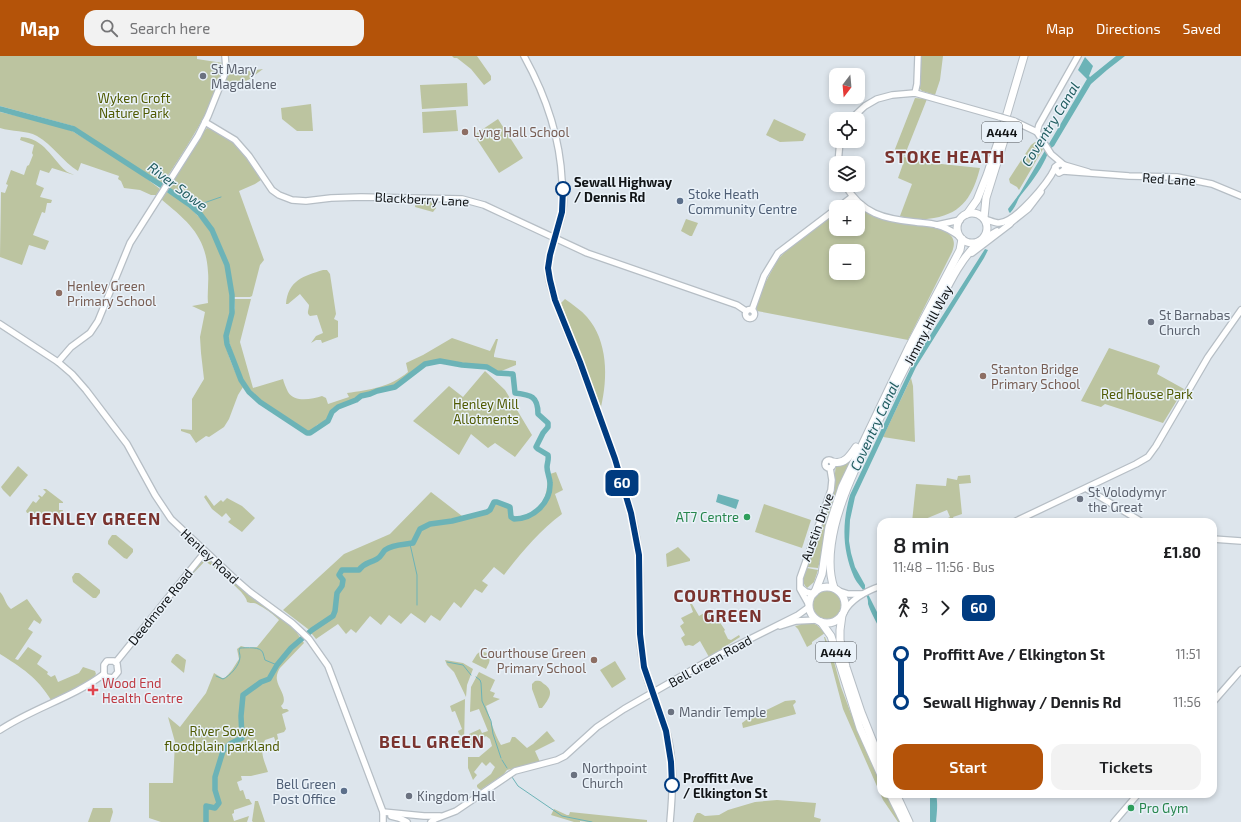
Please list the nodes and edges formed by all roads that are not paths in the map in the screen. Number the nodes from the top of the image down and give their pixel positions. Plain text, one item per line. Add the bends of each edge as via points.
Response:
1 (225, 56) edge
2 (524, 56) edge
3 (918, 56) edge
4 (1024, 56) edge
5 (1028, 56) edge
6 (1078, 56) edge
7 (915, 93) junction
8 (859, 112) edge
9 (205, 122) junction
10 (1037, 132) junction
11 (1060, 168) junction
12 (1049, 180) junction
13 (849, 192) edge
14 (852, 196) junction
15 (1241, 196) edge
16 (847, 200) edge
17 (829, 214) edge
18 (967, 214) junction
19 (984, 218) junction
20 (960, 220) junction
21 (1010, 224) junction
22 (936, 225) junction
23 (555, 237) junction
24 (961, 240) junction
25 (979, 242) junction
26 (948, 287) junction
27 (1241, 310) edge
28 (0, 324) edge
29 (58, 362) junction
30 (874, 418) junction
31 (831, 465) joint
32 (1112, 477) junction
33 (1087, 489) junction
34 (1098, 496) junction
35 (1023, 518) edge
36 (1135, 518) edge
37 (1217, 539) edge
38 (1241, 541) edge
39 (205, 552) junction
40 (826, 567) junction
41 (800, 586) junction
42 (877, 587) edge
43 (836, 589) junction
44 (814, 593) junction
45 (863, 594) junction
46 (809, 606) junction
47 (843, 614) junction
48 (819, 621) junction
49 (772, 628) junction
50 (116, 662) junction
51 (1241, 670) edge
52 (104, 674) junction
53 (652, 693) junction
54 (1217, 697) edge
55 (0, 730) edge
56 (877, 752) edge
57 (877, 766) edge
58 (892, 798) edge
59 (898, 798) edge
60 (1135, 798) edge
61 (383, 814) junction
62 (424, 816) junction
63 (444, 816) junction
64 (394, 817) junction
65 (405, 819) edge
66 (384, 822) edge
67 (430, 822) edge
68 (670, 822) edge
69 (904, 822) edge
70 (909, 822) edge
71 (1114, 822) edge

1 - 9 street via 224,76
2 - 23 street via 544,98 560,154 563,206
3 - 7 street
4 - 18 highway, A444 via 982,191
5 - 19 highway, A444 via 986,198
6 - 10 street
7 - 8 street via 877,99
7 - 10 street, bridge via 1014,121
9 - 23 street, Blackberry Lane via 236,141 250,156 272,190 292,200 361,197 462,199 484,205
9 - 29 street via 130,243 96,325
10 - 11 street
11 - 12 street
11 - 15 street, Red Lane via 1094,174 1188,179 1212,184
12 - 19 street via 1024,208 1010,219 998,223
12 - 21 street via 1033,204
13 - 14 street
14 - 16 street
14 - 22 street via 865,208 884,217
17 - 23 street, Blackberry Lane via 782,250 768,269 749,311 587,253
18 - 19 highway via 974,213
18 - 20 highway
19 - 25 highway via 988,230
20 - 22 street
20 - 24 highway via 957,228
21 - 25 street
21 - 26 street via 970,255
22 - 24 street
23 - 53 street via 549,262 551,287 615,459 634,528 640,570 641,654
24 - 25 highway via 969,243
24 - 30 highway, Jimmy Hill Way via 960,250
25 - 26 highway, Jimmy Hill Way via 962,261
26 - 40 highway, Jimmy Hill Way via 906,365 848,484 837,517
27 - 32 street via 1208,357 1152,453
28 - 29 street, Henley Road
29 - 39 street, Henley Road via 86,390 123,438 165,511
30 - 31 highway via 847,459
30 - 40 highway, Jimmy Hill Way via 840,491 829,527
31 - 41 street, Austin Drive via 831,490 801,573
32 - 33 street
32 - 34 street via 1098,488
33 - 34 street
33 - 35 street
34 - 36 street
37 - 38 street
39 - 50 street, Deedmore Road
39 - 61 street, Henley Road via 250,592 301,631 328,666
40 - 43 highway
40 - 44 highway
41 - 44 street via 806,592
41 - 46 street
42 - 45 street
43 - 44 highway via 826,587
43 - 45 street via 848,594
43 - 47 highway via 845,602
44 - 46 highway
45 - 47 street via 851,602
46 - 48 highway via 812,615
46 - 49 street, Bell Green Road via 798,615
47 - 48 highway via 834,622
47 - 56 highway, A444 via 840,640 846,667
48 - 49 street, Bell Green Road via 796,622
48 - 57 highway, A444 via 831,636 860,728
49 - 53 street, Bell Green Road
50 - 52 street via 105,663
50 - 52 street via 118,672 115,676 110,678
51 - 54 street
52 - 55 street via 84,688 23,716
53 - 63 street, Bell Green Road via 597,727 565,756 515,771 456,811
53 - 68 street via 664,723 670,751
58 - 69 highway
59 - 70 highway
60 - 71 street
61 - 64 street, Bell Green Road
61 - 65 street, Bell Green Road
61 - 66 street
62 - 63 street, Bell Green Road
62 - 65 street, Bell Green Road
62 - 67 street, Bell Green Road
63 - 67 street, Bell Green Road
64 - 65 street, Bell Green Road
64 - 66 street

